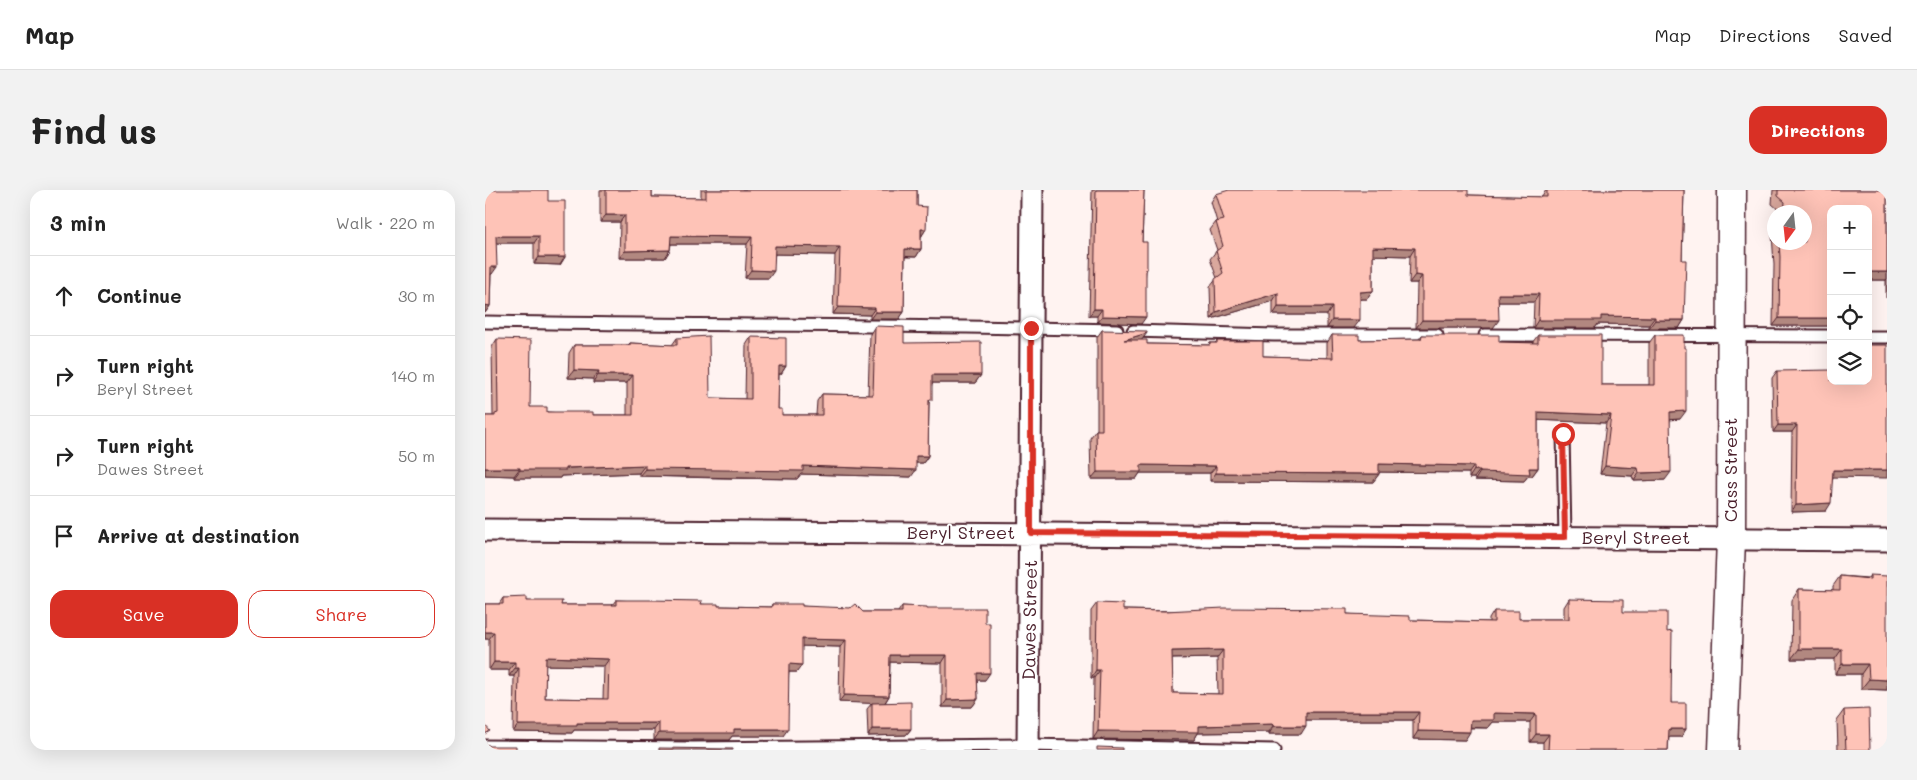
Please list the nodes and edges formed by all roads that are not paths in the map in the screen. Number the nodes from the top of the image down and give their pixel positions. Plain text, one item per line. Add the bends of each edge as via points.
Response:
1 (1032, 190) edge
2 (1733, 190) edge
3 (485, 322) edge
4 (1031, 328) junction
5 (1453, 335) edge
6 (1473, 335) edge
7 (1732, 335) junction
8 (1827, 336) edge
9 (1872, 337) edge
10 (1887, 337) edge
11 (1563, 434) dead end
12 (485, 530) edge
13 (1031, 533) junction
14 (1565, 537) junction
15 (1731, 539) junction
16 (1887, 540) edge
17 (485, 746) edge
18 (1028, 748) edge
19 (1274, 750) edge
20 (1723, 750) edge

1 - 4 street, Dawes Street
2 - 7 street, Cass Street
3 - 4 lane
4 - 5 lane via 1274,335
4 - 13 street, Dawes Street
6 - 7 lane
7 - 8 lane
7 - 15 street, Cass Street
9 - 10 lane
11 - 14 lane
12 - 13 street, Beryl Street
13 - 14 street, Beryl Street
13 - 18 street, Dawes Street
14 - 15 street, Beryl Street
15 - 16 street, Beryl Street
15 - 20 street, Cass Street
17 - 18 lane
18 - 19 lane

